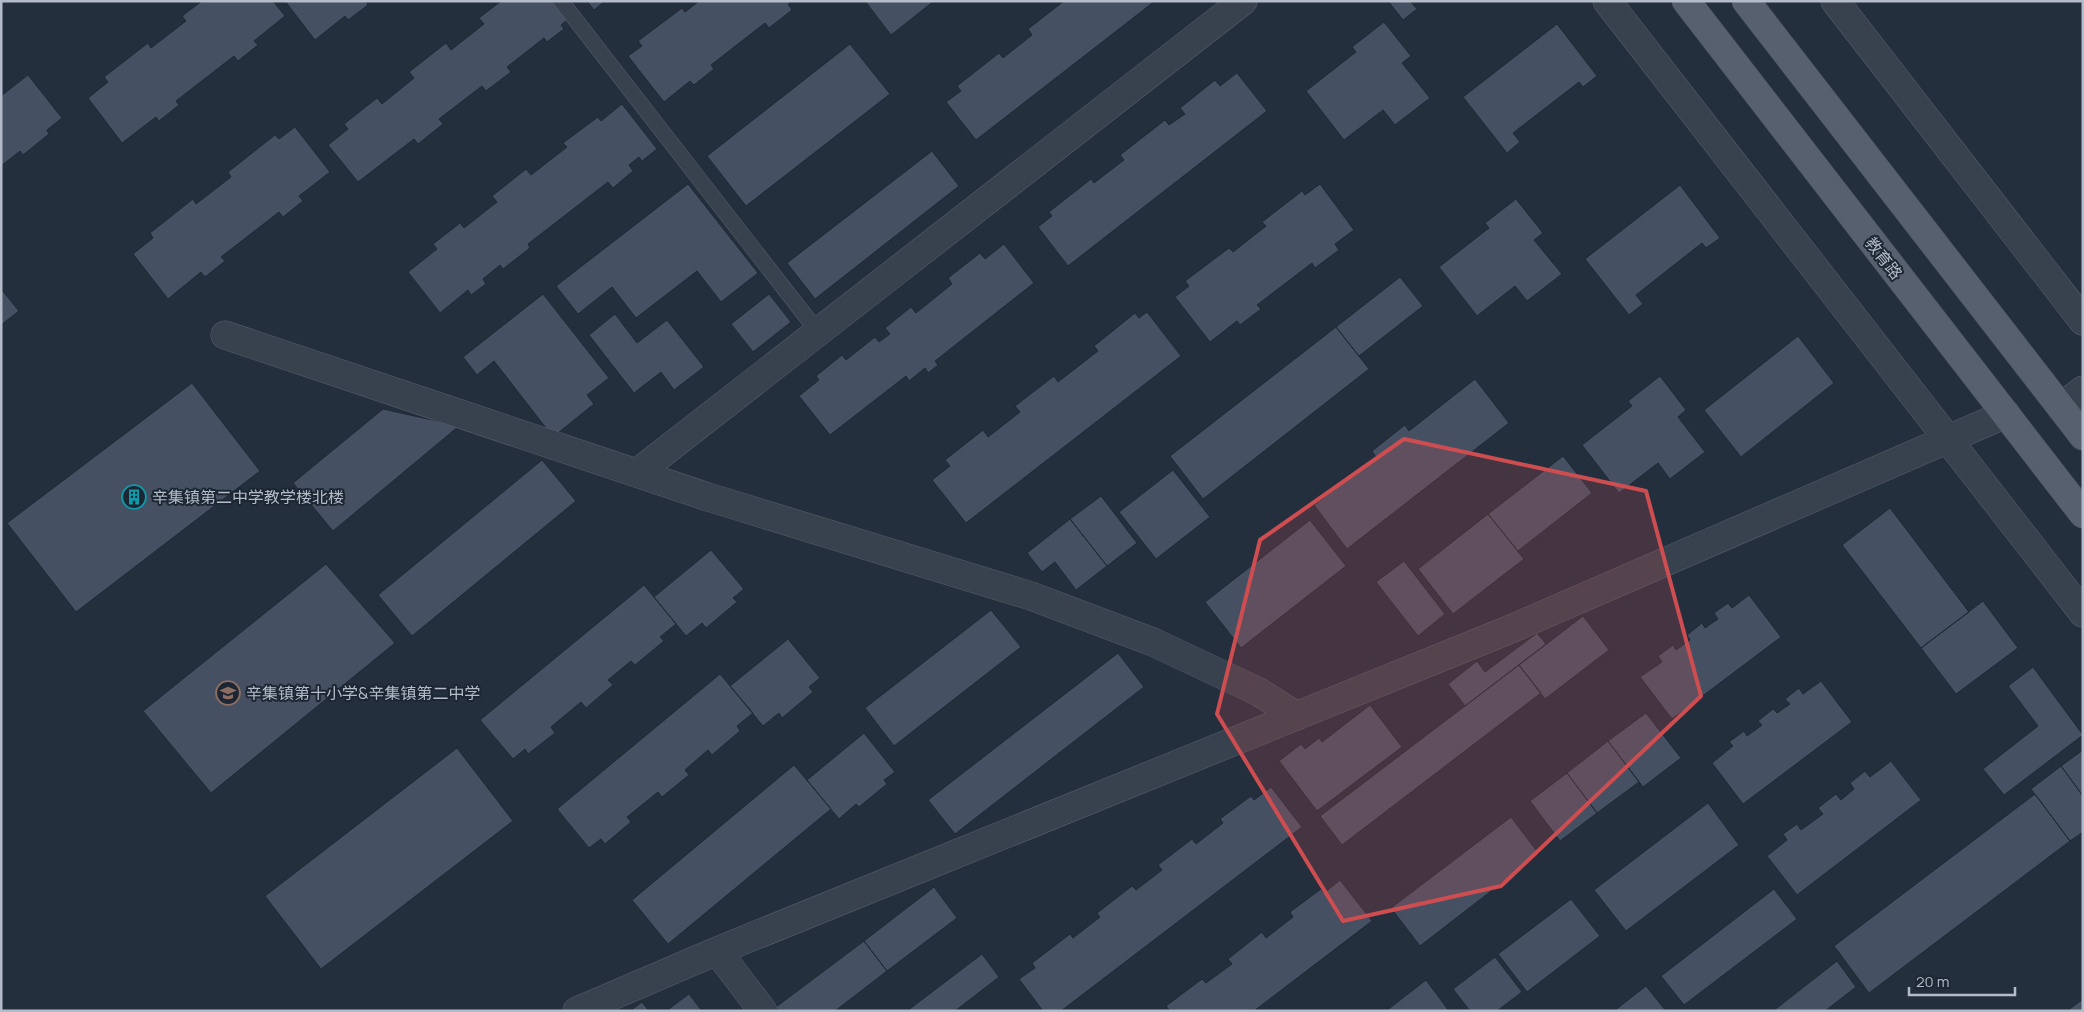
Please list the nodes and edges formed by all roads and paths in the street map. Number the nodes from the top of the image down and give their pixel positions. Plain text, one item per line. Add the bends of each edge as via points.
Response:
1 (561, 1) edge
2 (1243, 1) edge
3 (1607, 1) edge
4 (1686, 1) edge
5 (1746, 1) edge
6 (1835, 1) edge
7 (2083, 321) edge
8 (818, 332) junction
9 (225, 335) dead end
10 (2083, 390) edge
11 (2061, 407) junction
12 (2006, 414) junction
13 (2083, 436) edge
14 (1948, 440) junction
15 (636, 473) junction
16 (2083, 514) edge
17 (2083, 612) edge
18 (1297, 716) junction
19 (717, 950) junction
20 (577, 1011) edge
21 (763, 1011) edge

1 - 8 lane
2 - 8 street
3 - 14 street
4 - 12 main road, 教育路
5 - 11 main road
6 - 7 street
8 - 15 street
9 - 15 street
10 - 11 street
11 - 13 main road
12 - 14 street
12 - 16 main road, 教育路
14 - 17 street
14 - 18 street via 1506,631
15 - 18 street via 1031,596 1153,642 1257,691
18 - 19 street
19 - 20 street
19 - 21 street

